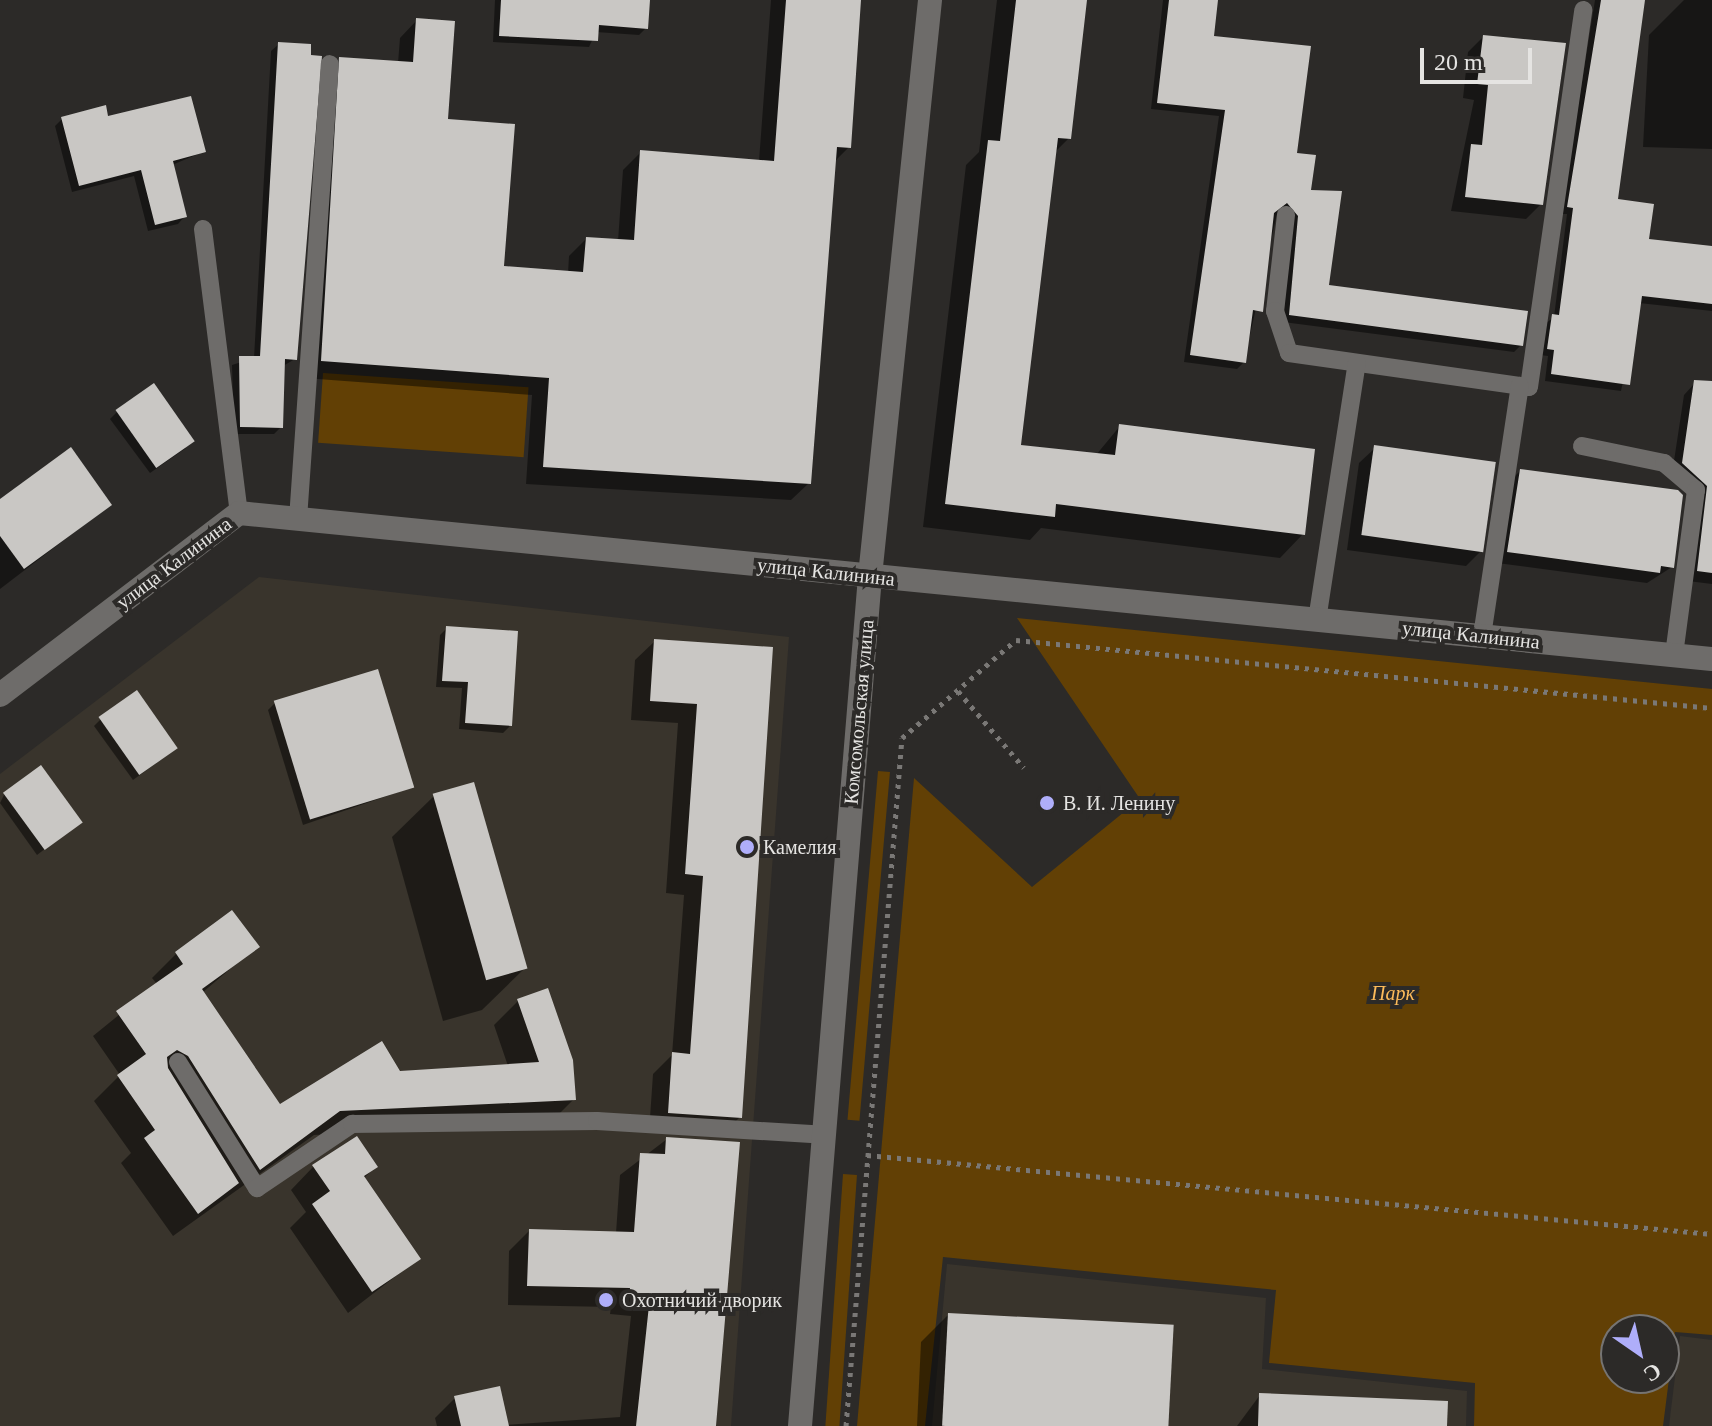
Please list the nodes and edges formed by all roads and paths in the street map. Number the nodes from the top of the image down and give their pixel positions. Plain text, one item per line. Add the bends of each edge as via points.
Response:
1 (930, 0) edge
2 (1583, 10) dead end
3 (330, 64) dead end
4 (1286, 215) dead end
5 (203, 229) dead end
6 (1357, 363) junction
7 (1520, 386) junction
8 (1582, 446) dead end
9 (239, 513) junction
10 (298, 519) junction
11 (870, 576) junction
12 (1317, 620) junction
13 (1482, 636) junction
14 (1674, 655) junction
15 (1712, 659) edge
16 (958, 691) junction
17 (0, 695) edge
18 (1712, 708) edge
19 (1024, 768) dead end
20 (178, 1062) dead end
21 (824, 1135) junction
22 (867, 1155) junction
23 (1712, 1234) edge
24 (800, 1426) edge
25 (846, 1426) edge

1 - 11 street, Комсомольская улица
2 - 7 lane via 1529,387
3 - 10 lane
4 - 6 lane via 1275,311 1289,353
5 - 9 lane
6 - 7 lane
6 - 12 lane
7 - 13 lane
8 - 14 lane via 1664,463 1696,490
9 - 10 street, улица Калинина
9 - 17 street, улица Калинина
10 - 11 street, улица Калинина
11 - 12 street, улица Калинина
11 - 21 street, Комсомольская улица
12 - 13 street, улица Калинина
13 - 14 street, улица Калинина
14 - 15 street, улица Калинина
16 - 18 path via 1016,640
16 - 19 path
16 - 22 path via 902,738
20 - 21 lane via 257,1188 352,1124 597,1121
21 - 24 street, Комсомольская улица
22 - 23 path
22 - 25 path

